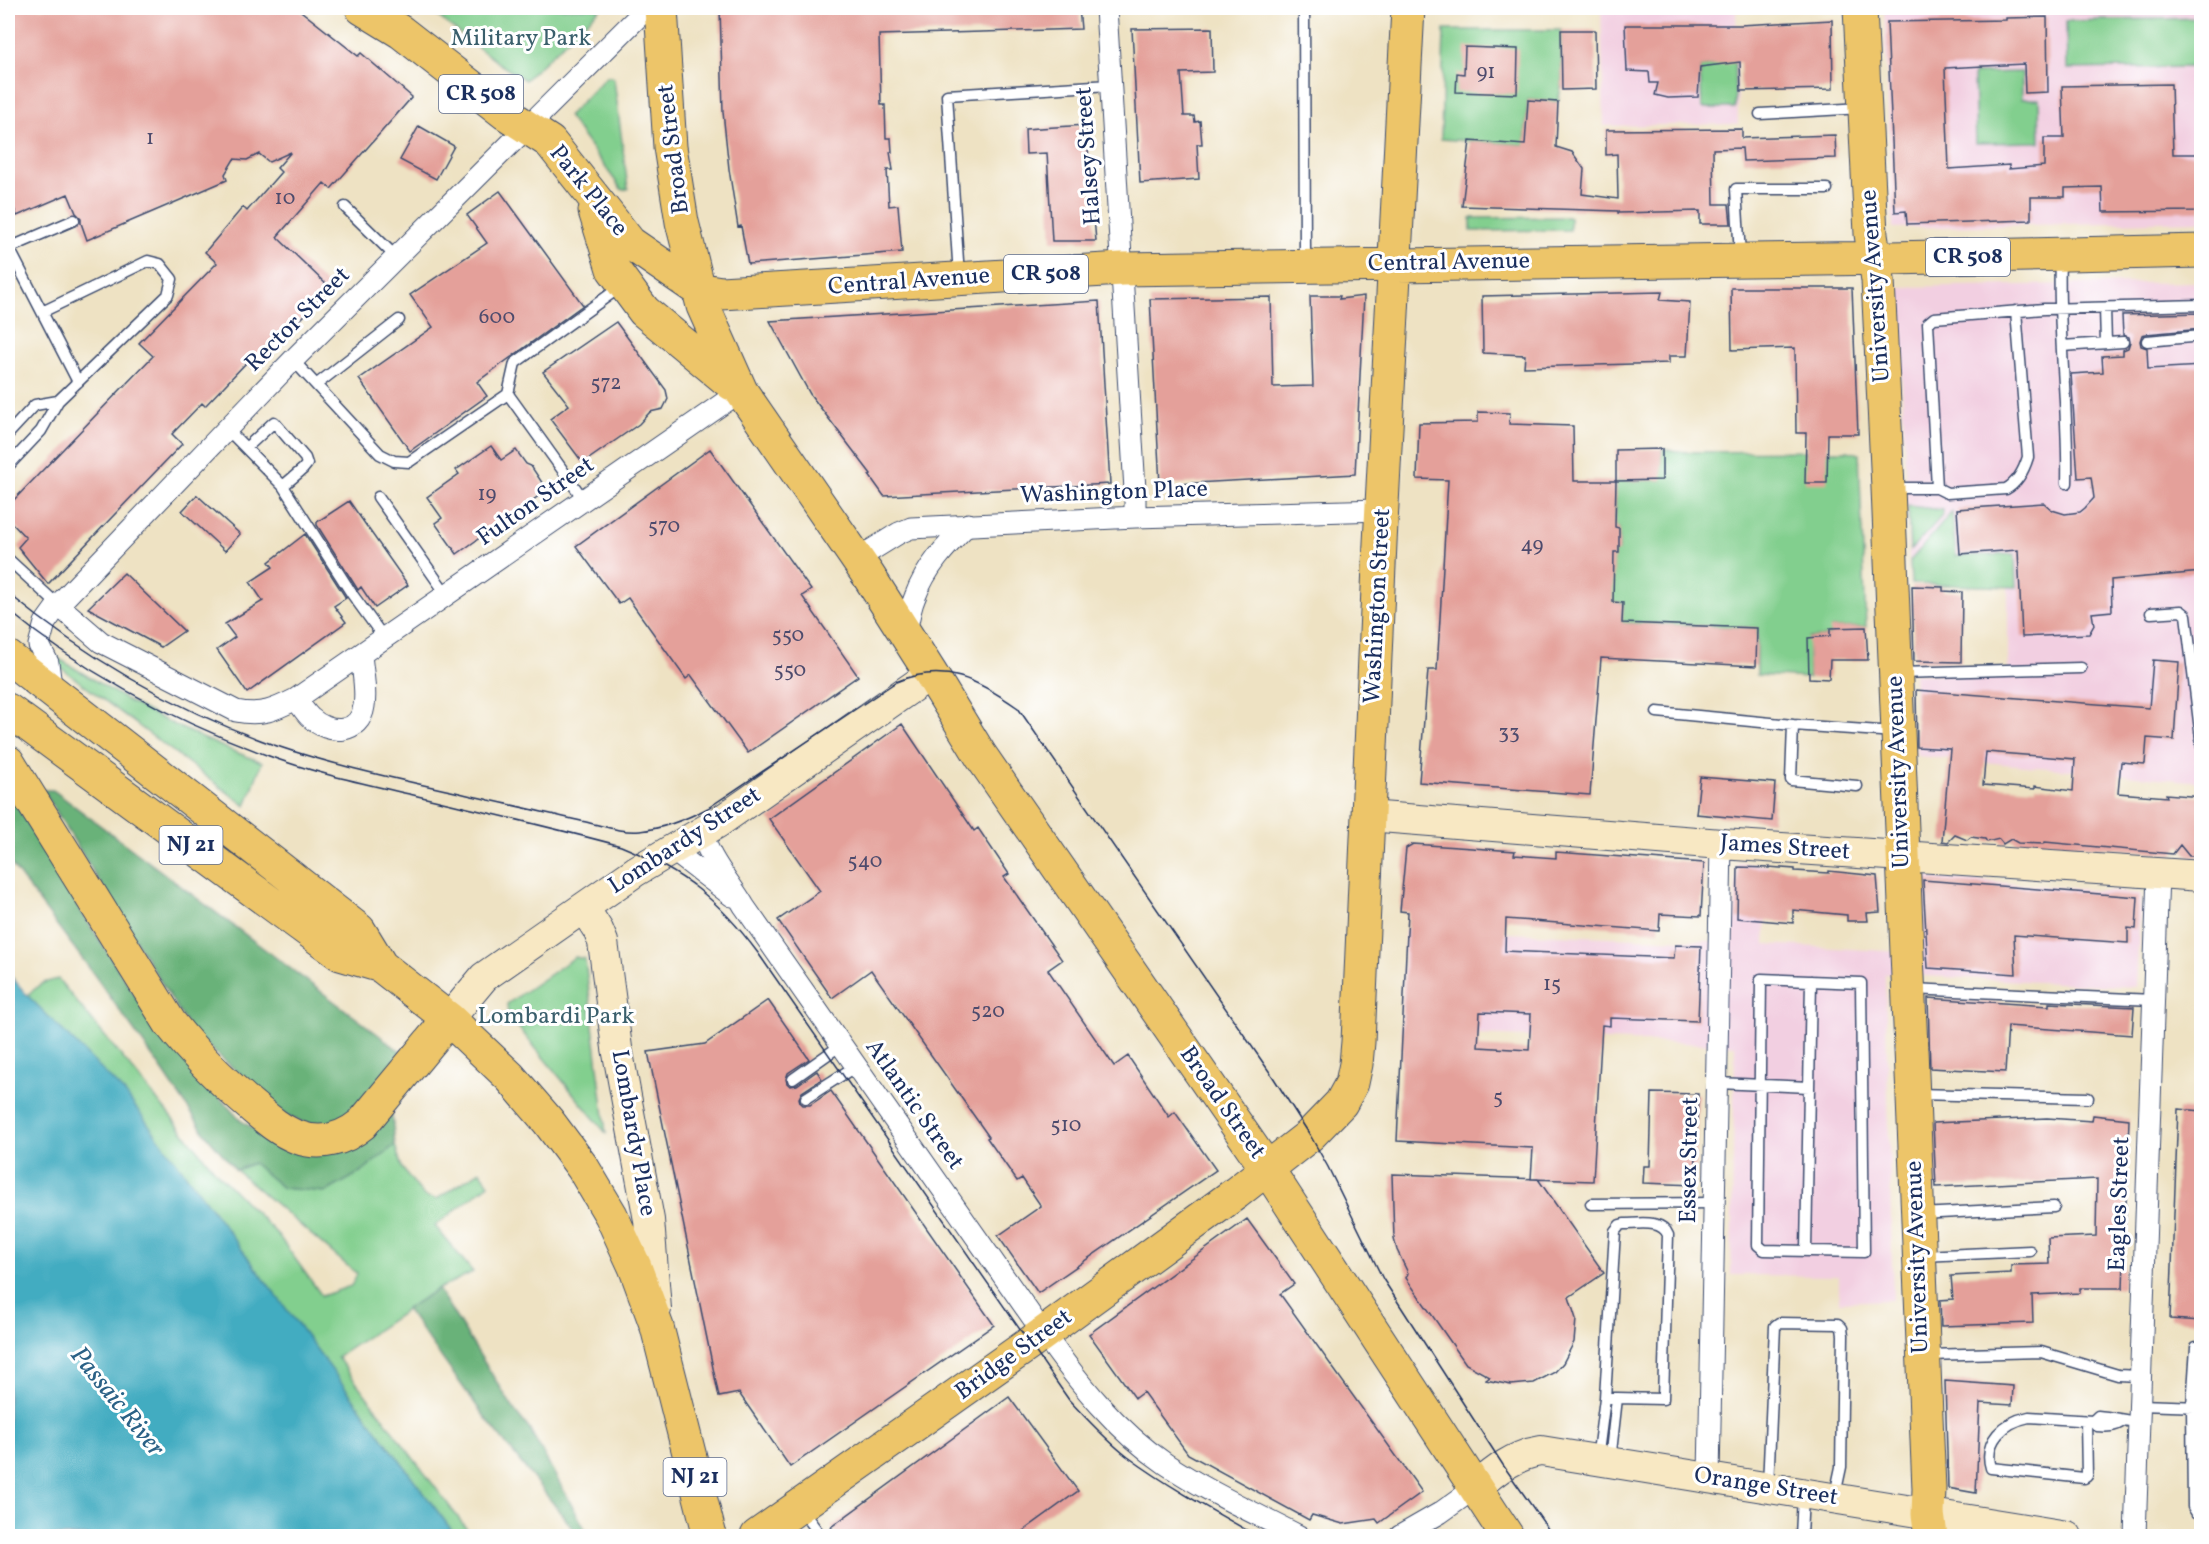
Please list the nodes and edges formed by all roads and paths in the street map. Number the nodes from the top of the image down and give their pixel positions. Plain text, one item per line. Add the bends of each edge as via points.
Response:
1 (362, 8) edge
2 (647, 8) edge
3 (661, 8) edge
4 (1106, 8) edge
5 (1304, 8) edge
6 (1408, 8) edge
7 (1860, 8) edge
8 (1110, 85) junction
9 (1865, 108) junction
10 (1760, 114) dead end
11 (527, 126) junction
12 (1827, 189) dead end
13 (590, 195) junction
14 (345, 207) dead end
15 (74, 220) dead end
16 (2202, 251) edge
17 (2060, 255) junction
18 (396, 257) junction
19 (1875, 258) junction
20 (1740, 259) junction
21 (1396, 264) junction
22 (1305, 265) junction
23 (1122, 269) junction
24 (619, 278) junction
25 (960, 280) junction
26 (697, 290) junction
27 (2202, 305) edge
28 (2105, 308) junction
29 (2060, 309) junction
30 (2016, 311) junction
31 (42, 312) junction
32 (399, 320) dead end
33 (2202, 336) edge
34 (2147, 341) dead end
35 (2123, 342) dead end
36 (2106, 343) junction
37 (2062, 345) junction
38 (293, 360) junction
39 (78, 382) junction
40 (316, 385) junction
41 (741, 391) junction
42 (508, 394) junction
43 (58, 401) junction
44 (227, 429) junction
45 (8, 434) edge
46 (246, 448) junction
47 (8, 466) edge
48 (2067, 483) dead end
49 (283, 486) junction
50 (1888, 488) junction
51 (1937, 488) junction
52 (378, 497) dead end
53 (584, 500) junction
54 (1382, 510) junction
55 (1135, 517) junction
56 (968, 524) junction
57 (8, 559) edge
58 (857, 559) junction
59 (447, 595) junction
60 (57, 605) junction
61 (2151, 613) dead end
62 (906, 634) junction
63 (384, 638) junction
64 (361, 654) junction
65 (8, 657) edge
66 (2081, 668) dead end
67 (1895, 673) junction
68 (931, 674) junction
69 (52, 693) junction
70 (296, 699) junction
71 (8, 710) edge
72 (1658, 712) dead end
73 (1793, 725) junction
74 (1898, 732) junction
75 (2202, 747) edge
76 (8, 762) edge
77 (1857, 786) dead end
78 (1368, 816) junction
79 (704, 831) junction
80 (1721, 844) junction
81 (670, 852) junction
82 (1902, 856) junction
83 (2158, 873) junction
84 (2202, 876) edge
85 (744, 906) junction
86 (584, 908) junction
87 (381, 966) junction
88 (1811, 981) junction
89 (1908, 989) junction
90 (2153, 1000) junction
91 (449, 1019) junction
92 (841, 1045) junction
93 (856, 1066) junction
94 (793, 1079) dead end
95 (1717, 1083) junction
96 (1761, 1086) junction
97 (1809, 1088) junction
98 (1912, 1094) junction
99 (806, 1098) dead end
100 (2088, 1098) dead end
101 (1268, 1170) junction
102 (1714, 1203) junction
103 (1591, 1204) dead end
104 (2054, 1207) dead end
105 (1917, 1214) junction
106 (1806, 1250) junction
107 (2030, 1251) dead end
108 (1918, 1257) junction
109 (657, 1327) junction
110 (1044, 1334) junction
111 (2196, 1347) dead end
112 (1922, 1356) junction
113 (2139, 1376) junction
114 (1605, 1398) junction
115 (1617, 1398) junction
116 (2197, 1407) edge
117 (2133, 1416) junction
118 (2089, 1421) junction
119 (1604, 1461) junction
120 (1709, 1477) junction
121 (1768, 1487) junction
122 (1475, 1488) junction
123 (1803, 1493) junction
124 (1835, 1498) junction
125 (799, 1507) junction
126 (2202, 1513) edge
127 (1929, 1525) edge
128 (710, 1536) edge
129 (757, 1536) edge
130 (821, 1536) edge
131 (1299, 1536) edge
132 (1400, 1536) edge
133 (1508, 1536) edge
134 (1801, 1536) edge
135 (2067, 1536) edge
136 (2135, 1536) edge

1 - 11 main road, Park Place / CR 508
2 - 11 street, Rector Street
3 - 26 main road, Broad Street via 670,147
4 - 8 street, Halsey Street
5 - 22 lane
6 - 21 main road, Washington Street
7 - 9 main road, University Avenue
8 - 23 street, Halsey Street
8 - 25 lane via 947,95
9 - 10 lane
9 - 19 main road, University Avenue
11 - 13 main road, Park Place / CR 508 via 550,142
11 - 18 street, Rector Street
12 - 20 lane via 1736,189
13 - 24 main road
13 - 26 main road, Park Place / CR 508 via 630,243
14 - 18 lane
15 - 31 lane via 9,248
16 - 17 main road, Central Avenue / CR 508
17 - 19 main road, Central Avenue / CR 508
17 - 29 lane
18 - 38 street, Rector Street
19 - 20 main road, Central Avenue / CR 508
19 - 50 main road, University Avenue
20 - 21 main road, Central Avenue / CR 508
21 - 22 main road, Central Avenue / CR 508
21 - 54 main road, Washington Street
22 - 23 main road, Central Avenue / CR 508
23 - 25 main road, Central Avenue / CR 508
23 - 55 street, Halsey Street
24 - 41 main road via 644,311
24 - 42 lane via 612,293 515,363
25 - 26 main road, Central Avenue / CR 508 via 744,293
26 - 41 main road, Broad Street
27 - 28 lane
28 - 29 lane
28 - 36 lane
29 - 30 lane
29 - 37 lane
30 - 51 lane via 1934,318 1928,323
30 - 51 lane via 2028,457 2025,466 2006,489 1947,494
31 - 39 lane
31 - 39 lane via 148,261 160,264 172,279 168,295
32 - 40 lane
33 - 34 lane
35 - 36 lane
36 - 37 lane
37 - 48 lane
38 - 40 lane
38 - 44 street, Rector Street
39 - 43 lane
40 - 42 lane via 380,454 394,461 409,462
41 - 53 street, Fulton Street
41 - 58 main road
42 - 53 lane
43 - 45 lane via 35,405
43 - 47 lane via 41,431
44 - 46 lane
44 - 60 street, Rector Street
46 - 49 lane
46 - 49 lane via 274,422 307,464
49 - 63 lane
50 - 51 lane
50 - 67 main road, University Avenue
52 - 59 lane
53 - 59 street, Fulton Street
54 - 55 street, Washington Place
54 - 78 main road, Washington Street
55 - 56 street, Washington Place
56 - 58 street, Washington Place via 911,528
56 - 62 street via 928,570 914,598
57 - 60 lane
58 - 62 main road, Broad Street
59 - 63 street, Fulton Street
60 - 69 street, Rector Street via 45,623 39,645 48,663
60 - 70 street, Fulton Street via 101,642 236,711 253,715 271,712
61 - 75 lane via 2181,611 2186,615
62 - 68 main road, Broad Street
63 - 64 street, Fulton Street
64 - 70 street, Fulton Street
64 - 70 street via 365,704 354,727 342,731 320,725
65 - 69 main road, NJ 21
66 - 67 lane
67 - 74 main road, University Avenue
68 - 79 street, Lombardy Street
68 - 101 main road, Broad Street via 981,756
69 - 87 main road, NJ 21 via 359,930
71 - 87 main road, NJ 21 via 340,954
72 - 73 lane
73 - 74 lane
73 - 77 lane via 1791,780
74 - 82 main road, University Avenue
76 - 91 main road via 170,1023 231,1089 277,1127 298,1138 318,1142 352,1132
78 - 80 street, James Street
78 - 101 main road, Washington Street via 1358,1042 1352,1083 1329,1118
79 - 81 street, Lombardy Street
79 - 85 street, Atlantic Street via 709,852
80 - 82 street, James Street
80 - 95 street, Essex Street
81 - 85 street, Atlantic Street
81 - 86 street, Lombardy Street
82 - 83 street, James Street
82 - 89 main road, University Avenue
83 - 84 street, James Street
83 - 90 street, Eagles Street
85 - 92 street, Atlantic Street
86 - 91 street, Lombardy Street via 484,977
86 - 109 street, Lombardy Place via 603,942 617,1048 650,1220
87 - 91 main road, NJ 21
88 - 96 lane via 1761,979
88 - 97 lane
88 - 106 lane via 1861,983 1864,1252
89 - 90 lane
89 - 98 main road, University Avenue
90 - 113 street, Eagles Street
91 - 109 main road, NJ 21 via 510,1077 583,1168 632,1259
92 - 93 street, Atlantic Street
92 - 94 lane
93 - 99 lane
93 - 110 street, Atlantic Street
95 - 96 lane
95 - 102 street, Essex Street
96 - 97 lane
96 - 106 lane via 1758,1243 1764,1250
97 - 106 lane
98 - 100 lane
98 - 105 main road, University Avenue
101 - 110 main road, Bridge Street
101 - 122 main road, Broad Street
102 - 103 lane
102 - 120 street, Essex Street
104 - 105 lane
105 - 108 main road, University Avenue
107 - 108 lane
108 - 112 main road, University Avenue
109 - 128 main road, NJ 21
110 - 125 main road, Bridge Street
110 - 131 street, Atlantic Street via 1096,1402 1141,1445 1196,1482
111 - 116 lane
112 - 113 lane via 2041,1352 2118,1375
112 - 127 main road, University Avenue
113 - 117 street, Eagles Street
114 - 115 lane
114 - 115 lane via 1615,1231 1624,1224 1659,1224 1668,1235 1663,1399
114 - 119 lane
115 - 119 lane
116 - 117 lane
116 - 126 lane via 2193,1507
117 - 118 lane via 2098,1416
117 - 136 street, Eagles Street
118 - 118 lane via 2019,1419 1994,1436 1991,1468 2084,1478
119 - 120 street, Orange Street
119 - 122 street, Orange Street via 1540,1451 1528,1453 1503,1465
120 - 121 street, Orange Street
121 - 123 street, Orange Street
121 - 124 lane via 1775,1326 1838,1324 1843,1335 1841,1467
122 - 132 street
122 - 133 main road, Broad Street
123 - 124 street, Orange Street
123 - 134 lane
124 - 127 street, Orange Street
125 - 129 main road, Bridge Street
125 - 130 lane
127 - 135 street, Orange Street

